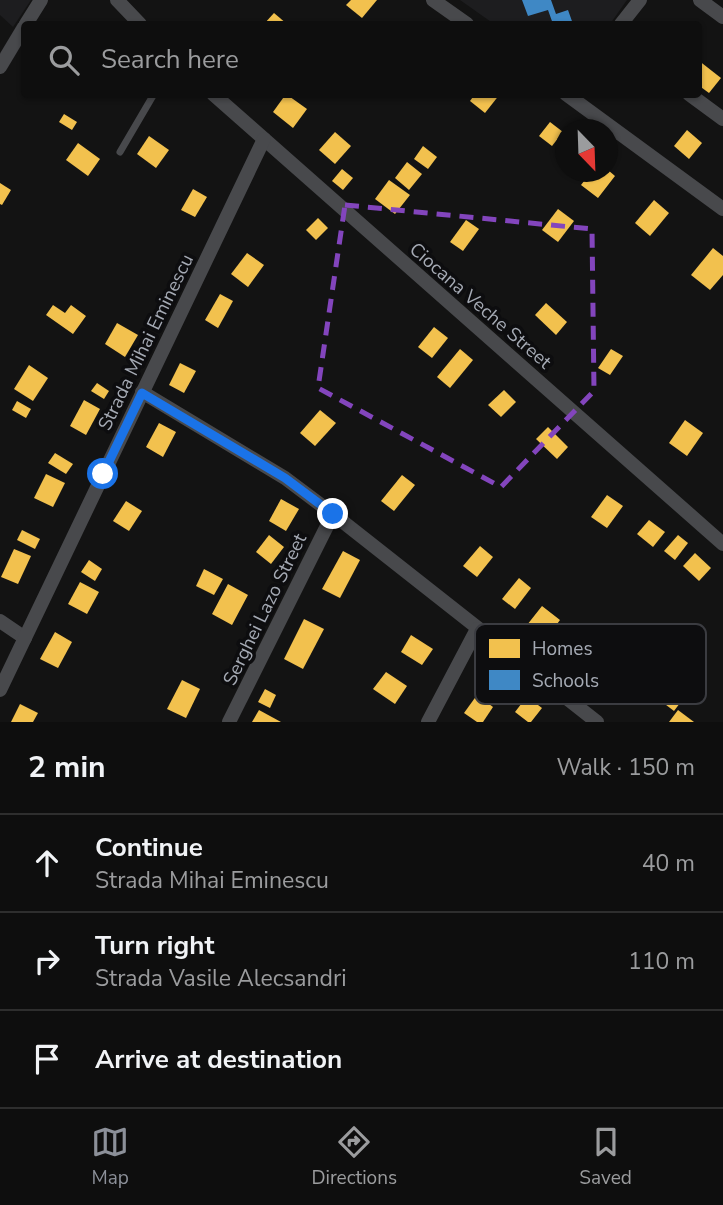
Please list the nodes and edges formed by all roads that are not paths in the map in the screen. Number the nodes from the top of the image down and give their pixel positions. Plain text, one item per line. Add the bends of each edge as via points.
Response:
1 (41, 0) edge
2 (117, 0) edge
3 (433, 0) edge
4 (640, 0) edge
5 (700, 0) edge
6 (723, 17) edge
7 (28, 21) edge
8 (137, 21) edge
9 (463, 21) edge
10 (623, 21) edge
11 (21, 33) edge
12 (0, 67) edge
13 (152, 98) edge
14 (218, 98) edge
15 (571, 98) edge
16 (694, 98) edge
17 (723, 119) edge
18 (264, 139) junction
19 (120, 152) dead end
20 (723, 209) edge
21 (142, 393) junction
22 (333, 514) junction
23 (723, 544) edge
24 (0, 621) edge
25 (475, 626) edge
26 (475, 632) edge
27 (25, 638) junction
28 (0, 690) edge
29 (574, 704) edge
30 (229, 722) edge
31 (428, 722) edge
32 (597, 722) edge

1 - 7 street
2 - 8 street
3 - 9 street
4 - 10 street
5 - 6 street
11 - 12 street
13 - 19 lane
14 - 18 street, Ciocana Veche Street
15 - 20 street
16 - 17 street
18 - 21 street, Strada Mihai Eminescu
18 - 23 street, Ciocana Veche Street
21 - 22 street via 285,478
21 - 27 street, Strada Mihai Eminescu
22 - 25 street
22 - 30 street, Serghei Lazo Street
24 - 27 street
26 - 31 street
27 - 28 street, Strada Mihai Eminescu
29 - 32 street

